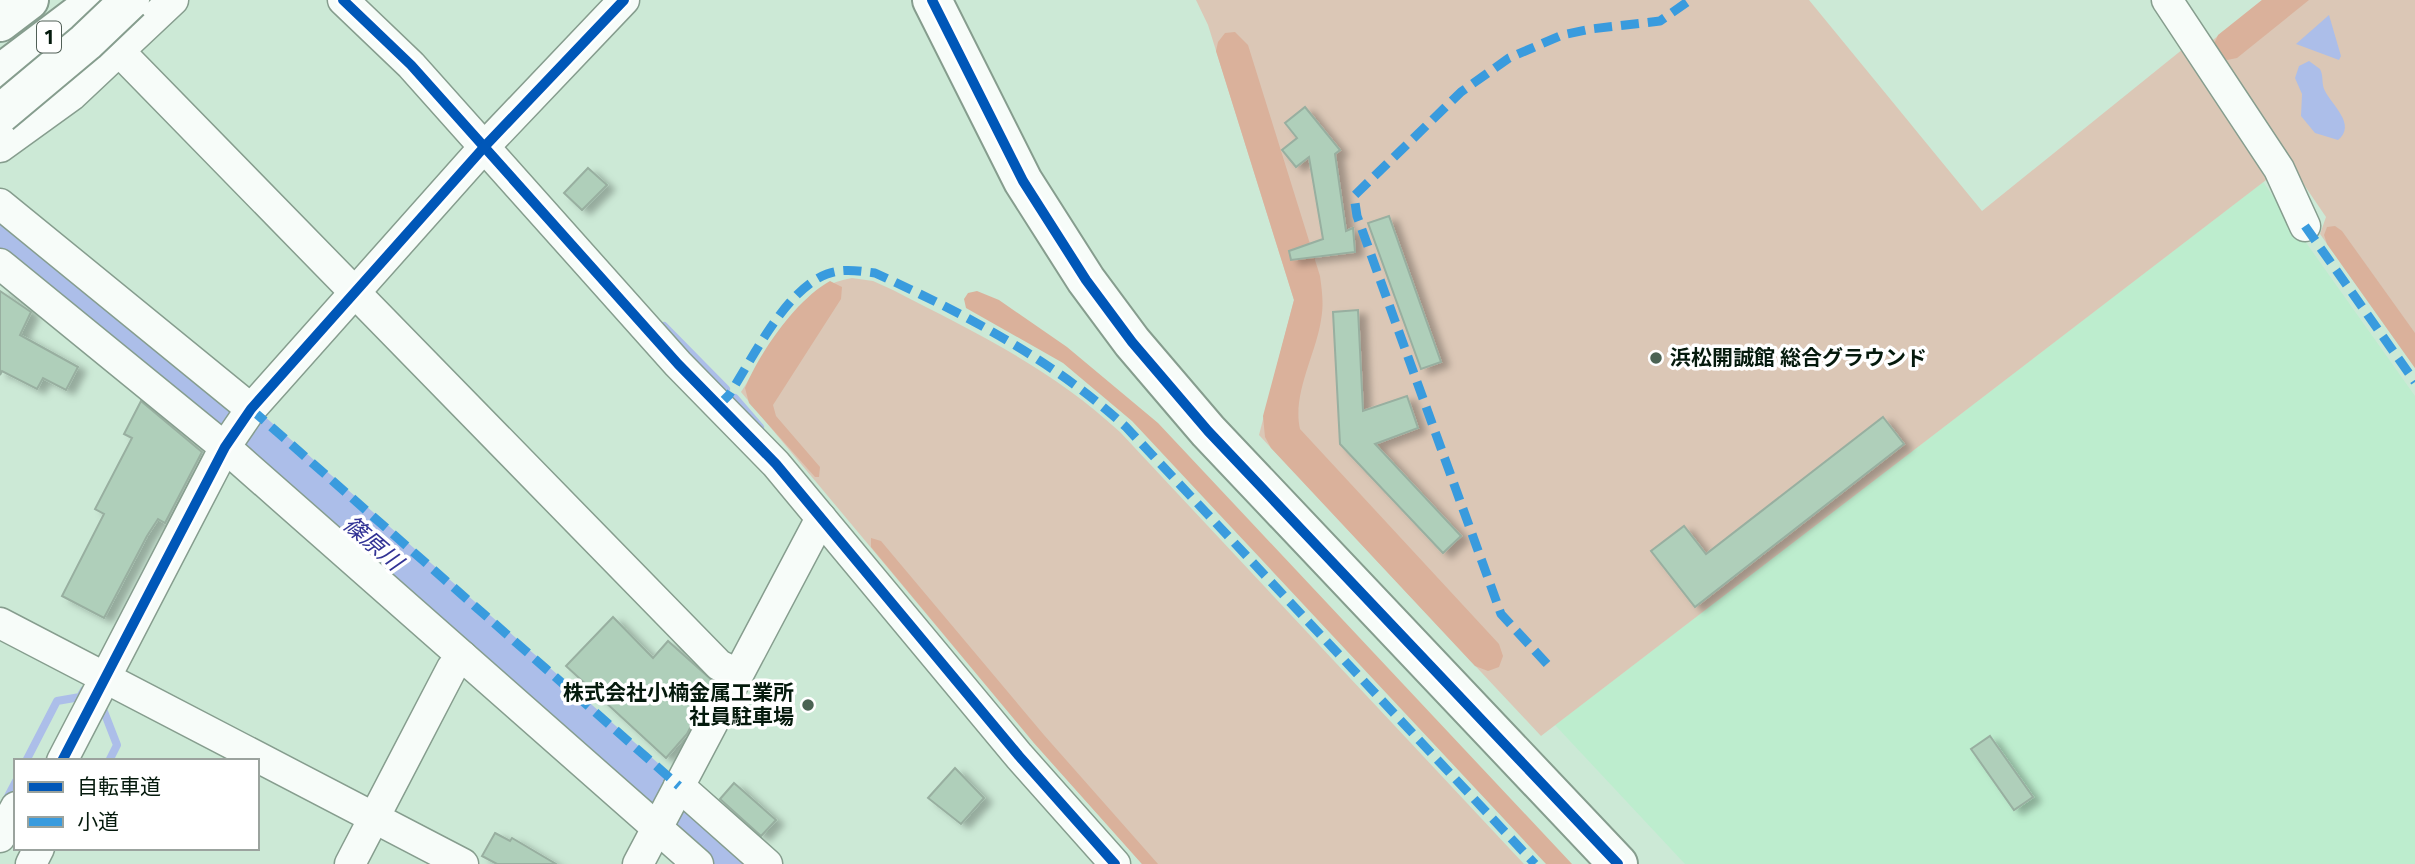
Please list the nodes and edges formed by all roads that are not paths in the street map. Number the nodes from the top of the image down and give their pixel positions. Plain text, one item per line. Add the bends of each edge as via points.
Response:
1 (29, 0) edge
2 (101, 0) edge
3 (173, 0) edge
4 (343, 0) edge
5 (624, 0) edge
6 (932, 0) edge
7 (2167, 0) edge
8 (0, 22) edge
9 (128, 29) edge
10 (0, 74) edge
11 (0, 114) edge
12 (486, 145) junction
13 (0, 147) edge
14 (0, 204) edge
15 (2305, 226) dead end
16 (0, 264) edge
17 (355, 292) junction
18 (238, 427) junction
19 (821, 518) junction
20 (0, 623) edge
21 (462, 656) junction
22 (737, 674) junction
23 (99, 689) junction
24 (41, 759) edge
25 (63, 759) edge
26 (86, 759) edge
27 (249, 759) edge
28 (259, 763) edge
29 (669, 806) junction
30 (14, 811) edge
31 (374, 817) junction
32 (0, 837) edge
33 (349, 864) edge
34 (463, 864) edge
35 (638, 864) edge
36 (698, 864) edge
37 (767, 864) edge
38 (1115, 864) edge
39 (1618, 864) edge

1 - 8 main road, 1
2 - 9 street
2 - 10 main road, 1
3 - 9 street
4 - 12 street
5 - 12 street
6 - 39 main road via 1030,192 1132,342 1236,461
7 - 15 street via 2279,169
9 - 11 main road, bridge via 77,50
9 - 13 street via 72,95
9 - 17 street
12 - 17 street
12 - 19 street via 659,343
14 - 18 street
16 - 18 street
17 - 18 street
17 - 22 street via 719,665
18 - 21 street
18 - 23 street
19 - 22 street
19 - 38 street
20 - 23 street
21 - 29 street
21 - 31 street
22 - 29 street
23 - 24 street via 54,732
23 - 25 street
23 - 26 street
23 - 27 street
28 - 31 street
29 - 35 street
29 - 36 street
29 - 37 street
30 - 32 street
31 - 33 street
31 - 34 street

